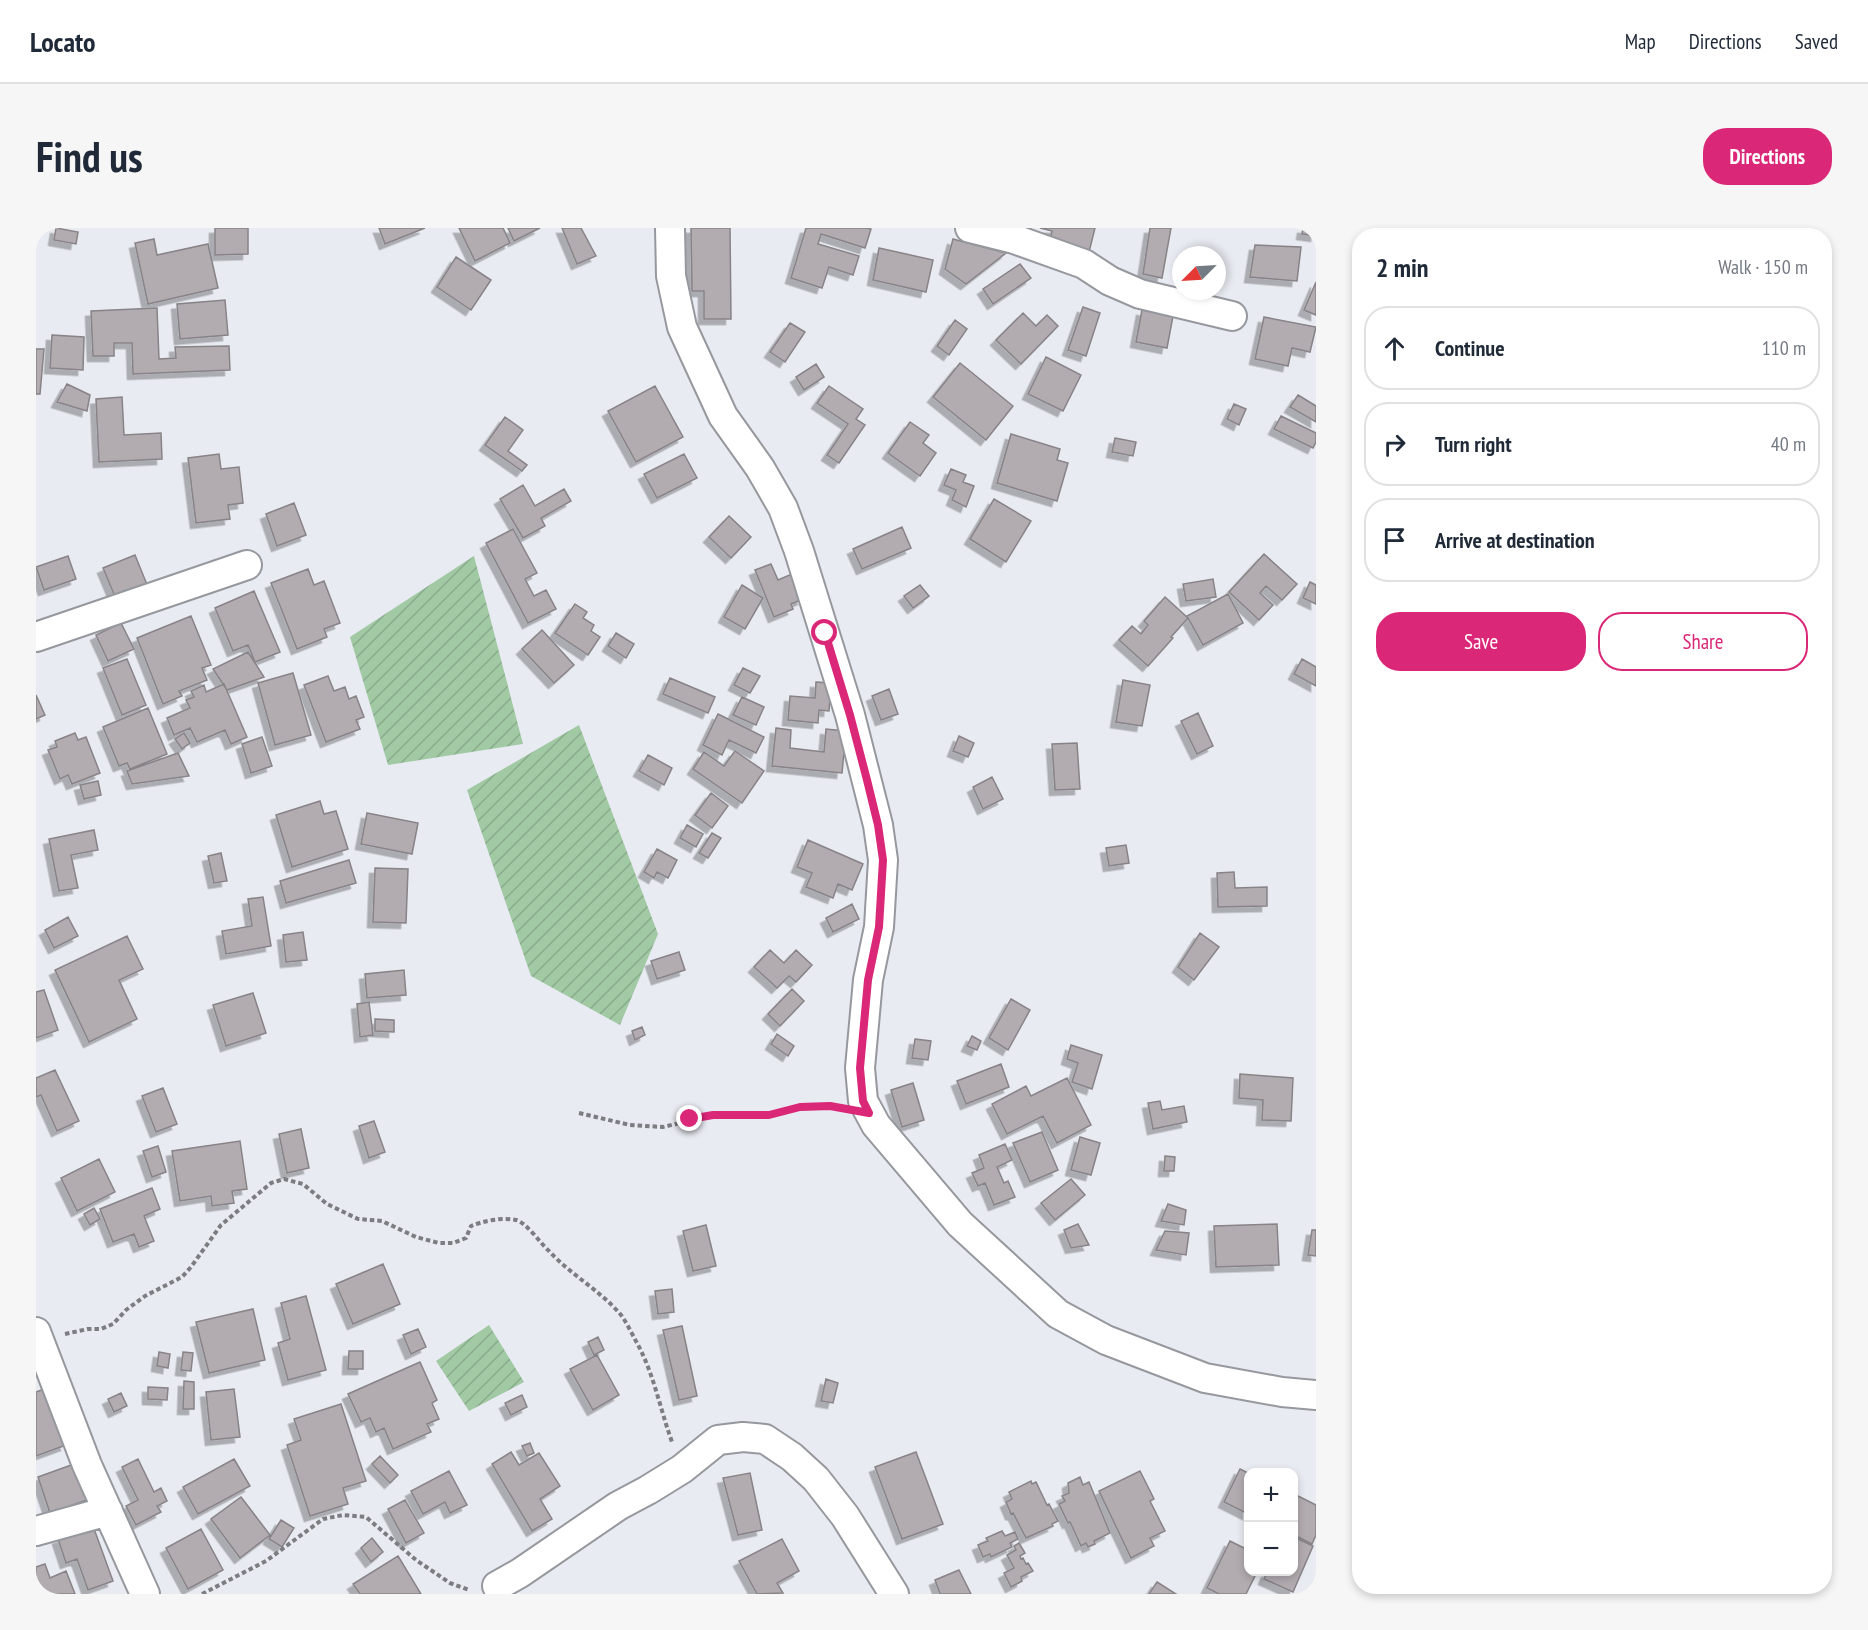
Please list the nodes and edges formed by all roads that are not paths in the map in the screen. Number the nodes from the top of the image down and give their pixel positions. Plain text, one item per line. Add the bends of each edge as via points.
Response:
1 (670, 228) edge
2 (970, 228) edge
3 (1232, 316) dead end
4 (248, 565) dead end
5 (36, 637) edge
6 (37, 1334) edge
7 (1316, 1395) edge
8 (108, 1511) junction
9 (36, 1531) edge
10 (497, 1586) road end
11 (144, 1594) edge
12 (894, 1594) edge

1 - 7 street via 670,276 682,327 723,416 783,508 800,551 850,715 878,825 883,860 879,927 868,980 860,1068 863,1101 869,1113 960,1224 1058,1314 1106,1340 1205,1378
2 - 3 street via 1084,264 1140,294
4 - 5 street
6 - 8 street
8 - 9 street
8 - 11 street
10 - 12 street via 682,1469 718,1440 743,1437 765,1439 816,1479 845,1516

